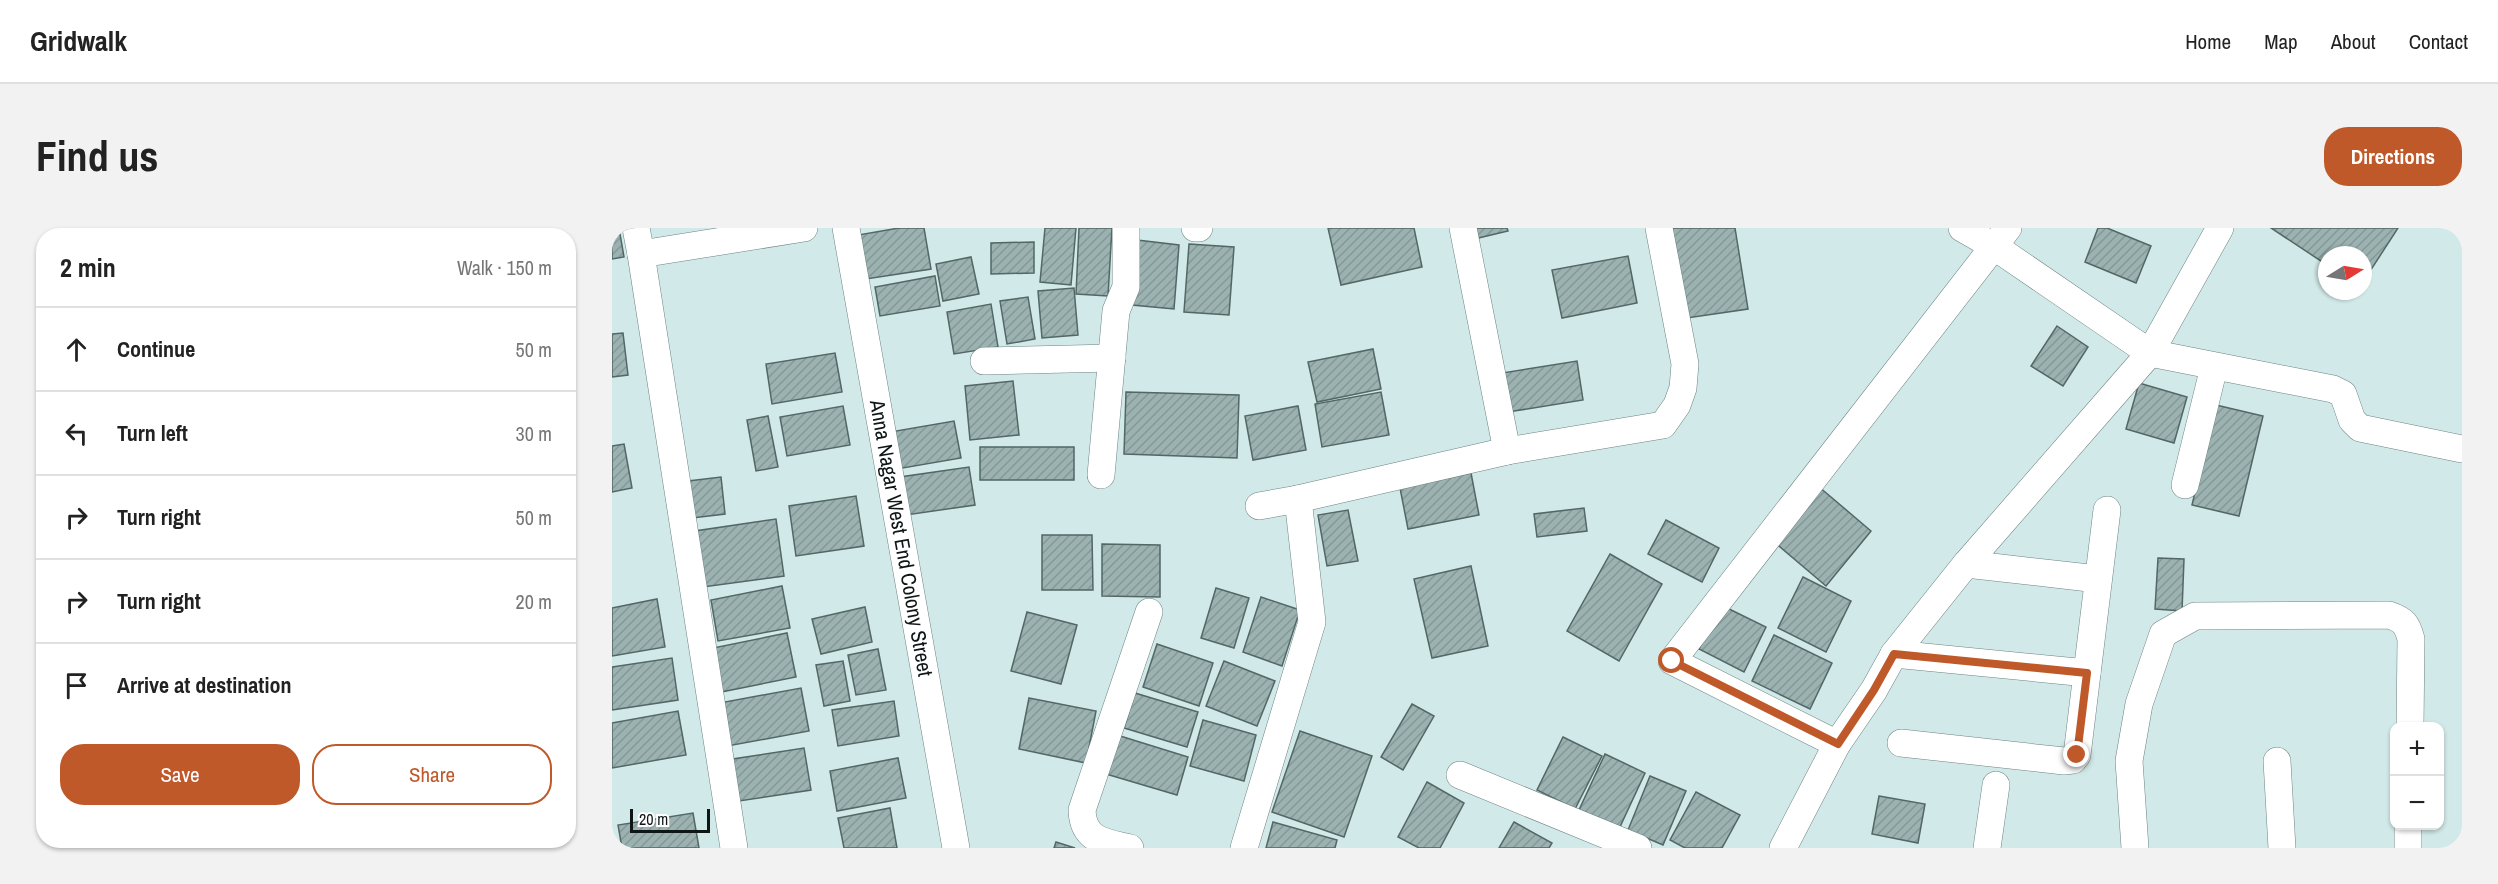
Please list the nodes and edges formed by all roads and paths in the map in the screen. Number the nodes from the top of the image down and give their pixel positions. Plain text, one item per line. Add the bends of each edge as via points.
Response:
1 (636, 228) edge
2 (804, 228) edge
3 (846, 228) edge
4 (1126, 228) edge
5 (1463, 228) edge
6 (1659, 228) edge
7 (1962, 228) edge
8 (2220, 228) edge
9 (2001, 238) edge
10 (641, 254) junction
11 (2150, 353) junction
12 (1112, 358) junction
13 (984, 361) dead end
14 (2214, 367) junction
15 (2462, 449) edge
16 (1507, 450) junction
17 (1101, 475) dead end
18 (2185, 485) dead end
19 (1298, 499) junction
20 (1259, 506) dead end
21 (2107, 510) dead end
22 (1966, 564) junction
23 (2098, 579) junction
24 (1149, 612) dead end
25 (1894, 654) junction
26 (2087, 673) junction
27 (2410, 722) edge
28 (1901, 743) dead end
29 (1838, 744) junction
30 (2277, 761) dead end
31 (1460, 775) dead end
32 (1996, 785) dead end
33 (2408, 830) edge
34 (734, 848) edge
35 (956, 848) edge
36 (1130, 848) edge
37 (1244, 848) edge
38 (1638, 848) edge
39 (1783, 848) edge
40 (1987, 848) edge
41 (2135, 848) edge
42 (2282, 848) edge
43 (2408, 848) edge

1 - 10 street
2 - 10 street
3 - 35 street, Anna Nagar West End Colony Street
4 - 12 street via 1126,287 1116,311
5 - 16 street
6 - 16 street via 1685,364 1677,405 1663,425
7 - 9 street
8 - 11 street
9 - 11 street
9 - 29 street via 1672,661
10 - 34 street
11 - 14 street
11 - 22 street
12 - 13 street
12 - 17 street
14 - 15 street via 2333,389 2343,394 2352,420 2360,428
14 - 18 street
16 - 19 street
19 - 20 street
19 - 37 street via 1312,622
21 - 23 street
22 - 23 street
22 - 25 street
23 - 26 street
24 - 36 street via 1082,810 1083,822 1097,839
25 - 26 street
25 - 29 street
26 - 28 street via 2079,747 2073,760
27 - 41 street via 2411,639 2408,626 2398,618 2194,616 2163,634 2139,704 2129,761
29 - 39 street
30 - 42 street
31 - 38 street
32 - 40 street
33 - 43 street

